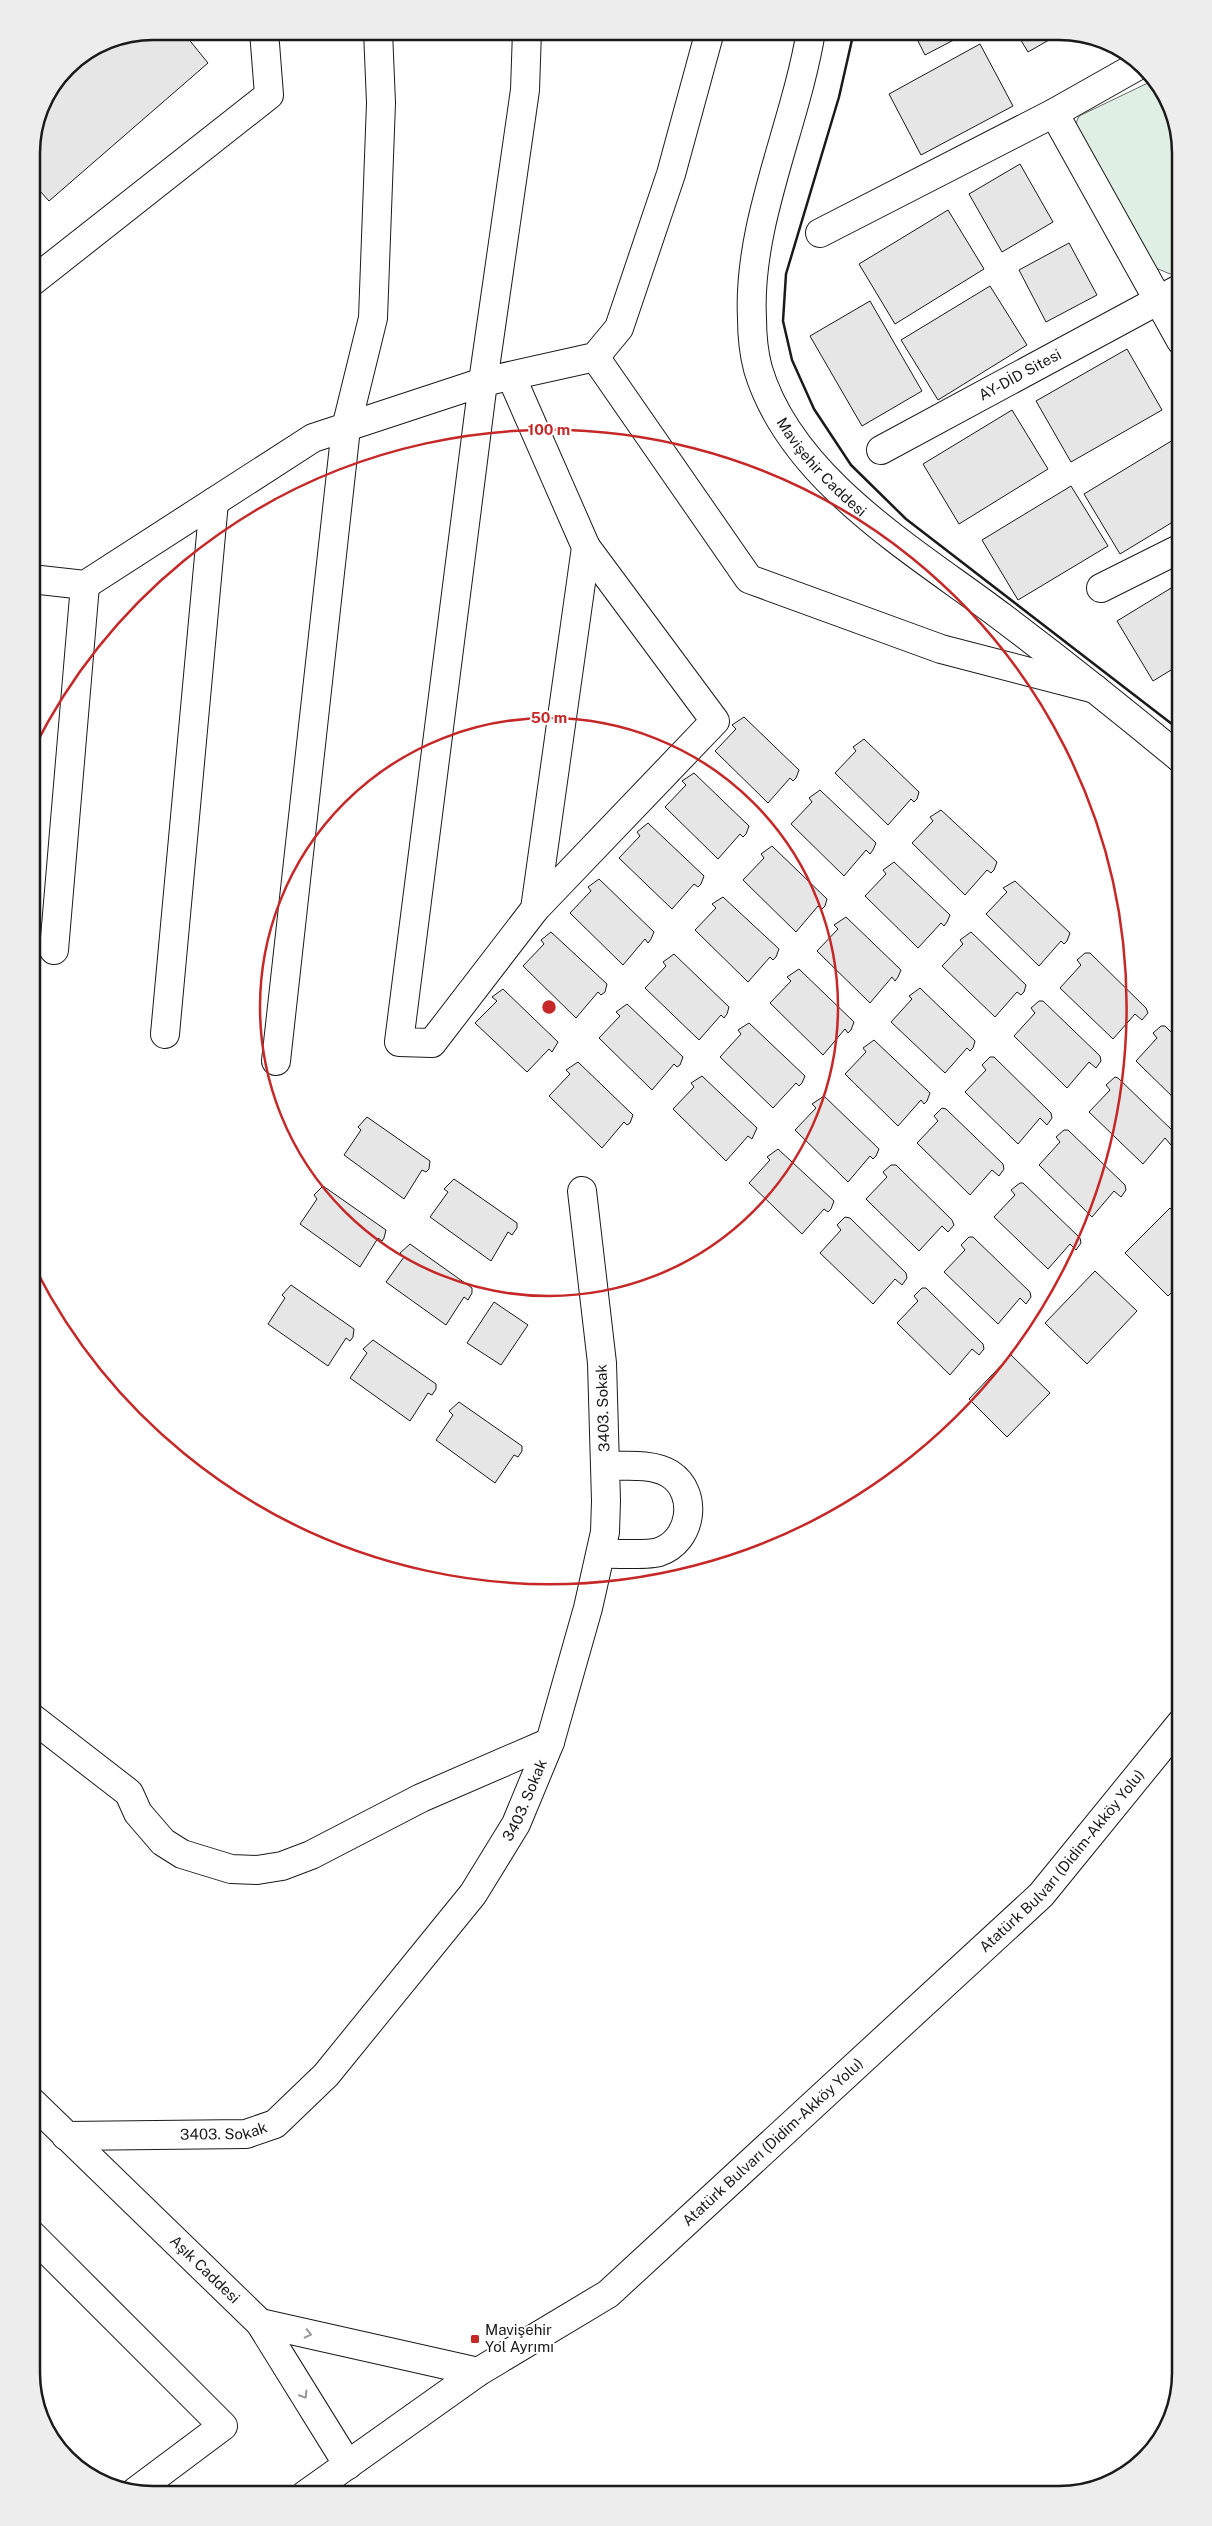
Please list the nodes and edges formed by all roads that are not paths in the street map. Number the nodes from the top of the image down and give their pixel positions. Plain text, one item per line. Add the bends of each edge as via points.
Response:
1 (265, 40) edge
2 (378, 40) edge
3 (527, 40) edge
4 (708, 40) edge
5 (809, 40) edge
6 (1133, 68) edge
7 (1054, 113) junction
8 (820, 232) dead end
9 (40, 276) edge
10 (1169, 294) edge
11 (595, 358) junction
12 (511, 376) junction
13 (483, 382) junction
14 (346, 428) junction
15 (881, 450) dead end
16 (214, 502) junction
17 (586, 547) junction
18 (1172, 552) edge
19 (40, 579) edge
20 (85, 586) junction
21 (1101, 588) dead end
22 (1095, 689) junction
23 (1172, 752) edge
24 (535, 909) junction
25 (54, 950) dead end
26 (165, 1034) dead end
27 (276, 1061) dead end
28 (582, 1191) dead end
29 (606, 1466) junction
30 (601, 1554) junction
31 (40, 1725) edge
32 (1172, 1734) edge
33 (550, 1742) junction
34 (40, 2110) edge
35 (66, 2136) junction
36 (40, 2243) edge
37 (260, 2323) junction
38 (478, 2372) junction
39 (348, 2465) junction
40 (143, 2486) edge
41 (317, 2486) edge

1 - 9 street via 269,95
2 - 14 street via 381,103 373,318
3 - 13 street via 525,90
4 - 11 street via 671,174 618,328
5 - 22 street, Mavişehir Caddesi via 762,224 754,270 752,317 758,368 772,404 801,449 832,484 871,519
6 - 7 street
7 - 8 street
7 - 10 street
10 - 15 street, AY-DİD Sitesi
11 - 12 street
11 - 22 street via 749,579 941,649
12 - 13 street
12 - 17 street
13 - 14 street
13 - 24 street via 399,1042 432,1043
14 - 16 street via 314,438
14 - 27 street
16 - 20 street
16 - 26 street
17 - 24 street
17 - 24 street via 715,721
18 - 21 street
19 - 20 street
20 - 25 street
22 - 23 street, Mavişehir Caddesi
28 - 29 street, 3403. Sokak via 602,1363
29 - 30 street, 3403. Sokak via 605,1532
29 - 30 street via 658,1468 670,1474 680,1484 689,1509 681,1535 659,1552
30 - 33 street, 3403. Sokak
31 - 33 street via 129,1793 138,1813 162,1842 182,1854 231,1869 257,1870 282,1866 311,1855 421,1798
32 - 38 street, Atatürk Bulvarı (Didim-Akköy Yolu) via 1041,1895 608,2294
33 - 35 street, 3403. Sokak via 516,1824 473,1894 326,2075 275,2124 246,2134
34 - 35 street, Aşık Caddesi
35 - 37 street, Aşık Caddesi
36 - 40 street via 223,2426
37 -> 38 street
37 -> 39 street, Aşık Caddesi
38 - 39 street, Atatürk Bulvarı (Didim-Akköy Yolu)
39 - 41 street, Atatürk Bulvarı (Didim-Akköy Yolu)

